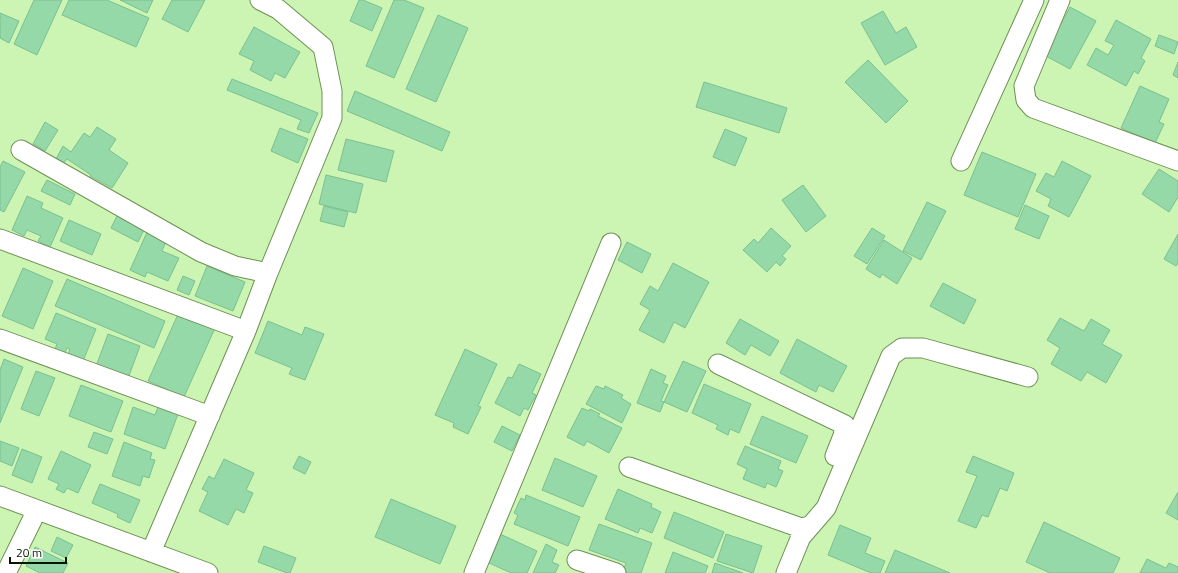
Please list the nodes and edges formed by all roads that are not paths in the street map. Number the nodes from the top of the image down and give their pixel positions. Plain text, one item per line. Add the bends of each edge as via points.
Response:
1 (260, 0) edge
2 (1034, 0) edge
3 (1060, 0) edge
4 (21, 150) dead end
5 (961, 161) dead end
6 (1178, 161) edge
7 (0, 239) edge
8 (611, 243) dead end
9 (268, 273) junction
10 (246, 331) junction
11 (0, 339) edge
12 (718, 364) dead end
13 (1028, 377) dead end
14 (210, 416) junction
15 (629, 467) dead end
16 (0, 496) edge
17 (37, 510) junction
18 (802, 533) junction
19 (151, 552) junction
20 (577, 560) dead end
21 (6, 573) edge
22 (208, 573) edge
23 (474, 573) edge
24 (616, 573) edge
25 (786, 573) edge

1 - 9 street via 278,9 323,47 332,91 332,118
2 - 5 street
3 - 6 street via 1024,86 1026,100 1034,108
4 - 9 street via 201,252 235,266
7 - 10 street
8 - 23 street
9 - 10 street
10 - 14 street
11 - 14 street
12 - 18 street via 845,425 843,436
13 - 18 street via 923,348 902,348 891,356 826,508
14 - 19 street
15 - 18 street
16 - 17 street
17 - 19 street
17 - 21 street
18 - 25 street
19 - 22 street
20 - 24 street

